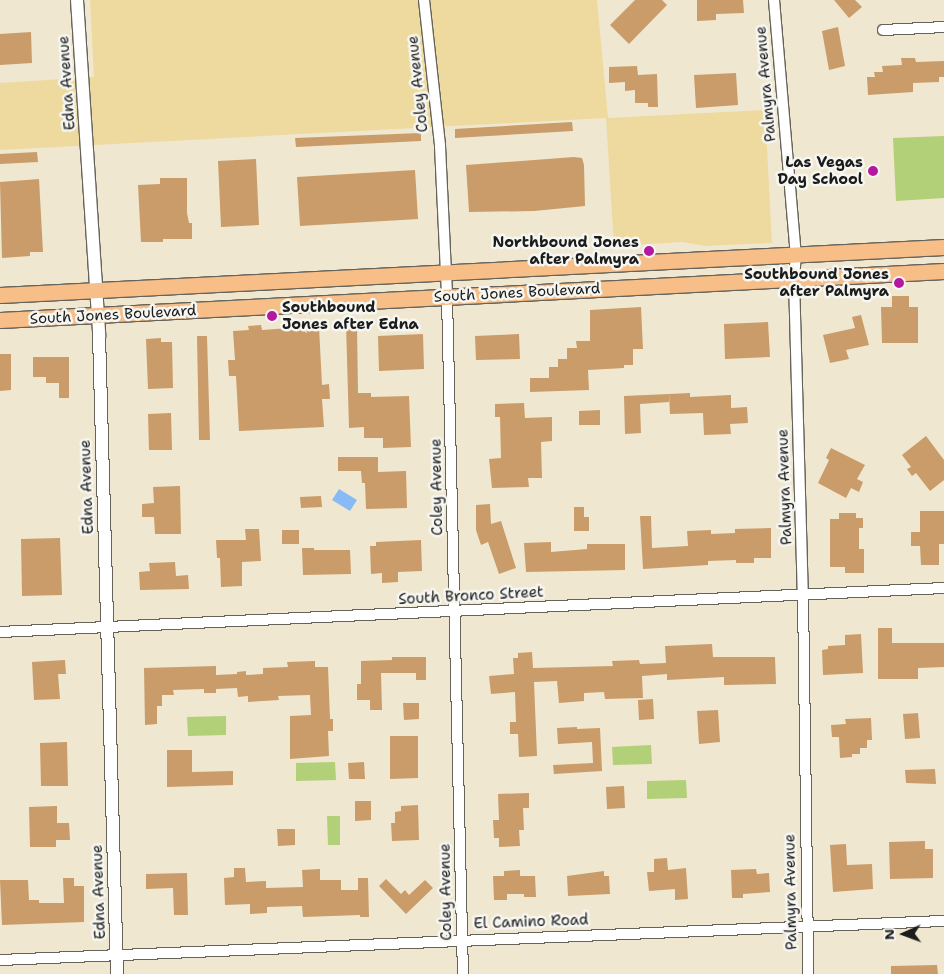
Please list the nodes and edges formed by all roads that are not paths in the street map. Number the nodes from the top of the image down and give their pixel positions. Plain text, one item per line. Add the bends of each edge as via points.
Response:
1 (77, 0) edge
2 (424, 0) edge
3 (774, 0) edge
4 (944, 27) edge
5 (883, 30) dead end
6 (944, 247) edge
7 (796, 255) junction
8 (944, 271) edge
9 (446, 273) junction
10 (794, 279) junction
11 (96, 292) junction
12 (0, 295) edge
13 (447, 297) junction
14 (98, 315) junction
15 (0, 320) edge
16 (944, 588) edge
17 (803, 595) junction
18 (456, 612) junction
19 (108, 626) junction
20 (0, 632) edge
21 (944, 921) edge
22 (807, 926) junction
23 (462, 940) junction
24 (117, 955) junction
25 (0, 960) edge
26 (118, 974) edge
27 (463, 974) edge
28 (808, 974) edge

1 - 11 street, Edna Avenue
2 - 9 street, Coley Avenue via 440,146
3 - 7 street, Palmyra Avenue
4 - 5 street
6 - 7 main road, South Jones Boulevard
7 - 9 main road, South Jones Boulevard
7 - 10 street, Palmyra Avenue
8 - 10 main road, South Jones Boulevard
9 - 11 main road, South Jones Boulevard
9 - 13 street, Coley Avenue
10 - 13 main road, South Jones Boulevard
10 - 17 street, Palmyra Avenue
11 - 12 main road, South Jones Boulevard
11 - 14 street, Edna Avenue
13 - 14 main road, South Jones Boulevard
13 - 18 street, Coley Avenue
14 - 15 main road, South Jones Boulevard
14 - 19 street, Edna Avenue
16 - 17 street, South Bronco Street
17 - 18 street, South Bronco Street
17 - 22 street, Palmyra Avenue
18 - 19 street, South Bronco Street
18 - 23 street, Coley Avenue
19 - 20 street, South Bronco Street
19 - 24 street, Edna Avenue
21 - 22 street, El Camino Road
22 - 23 street, El Camino Road
22 - 28 street, Palmyra Avenue
23 - 24 street, El Camino Road
23 - 27 street, Coley Avenue
24 - 25 street, El Camino Road
24 - 26 street, Edna Avenue

